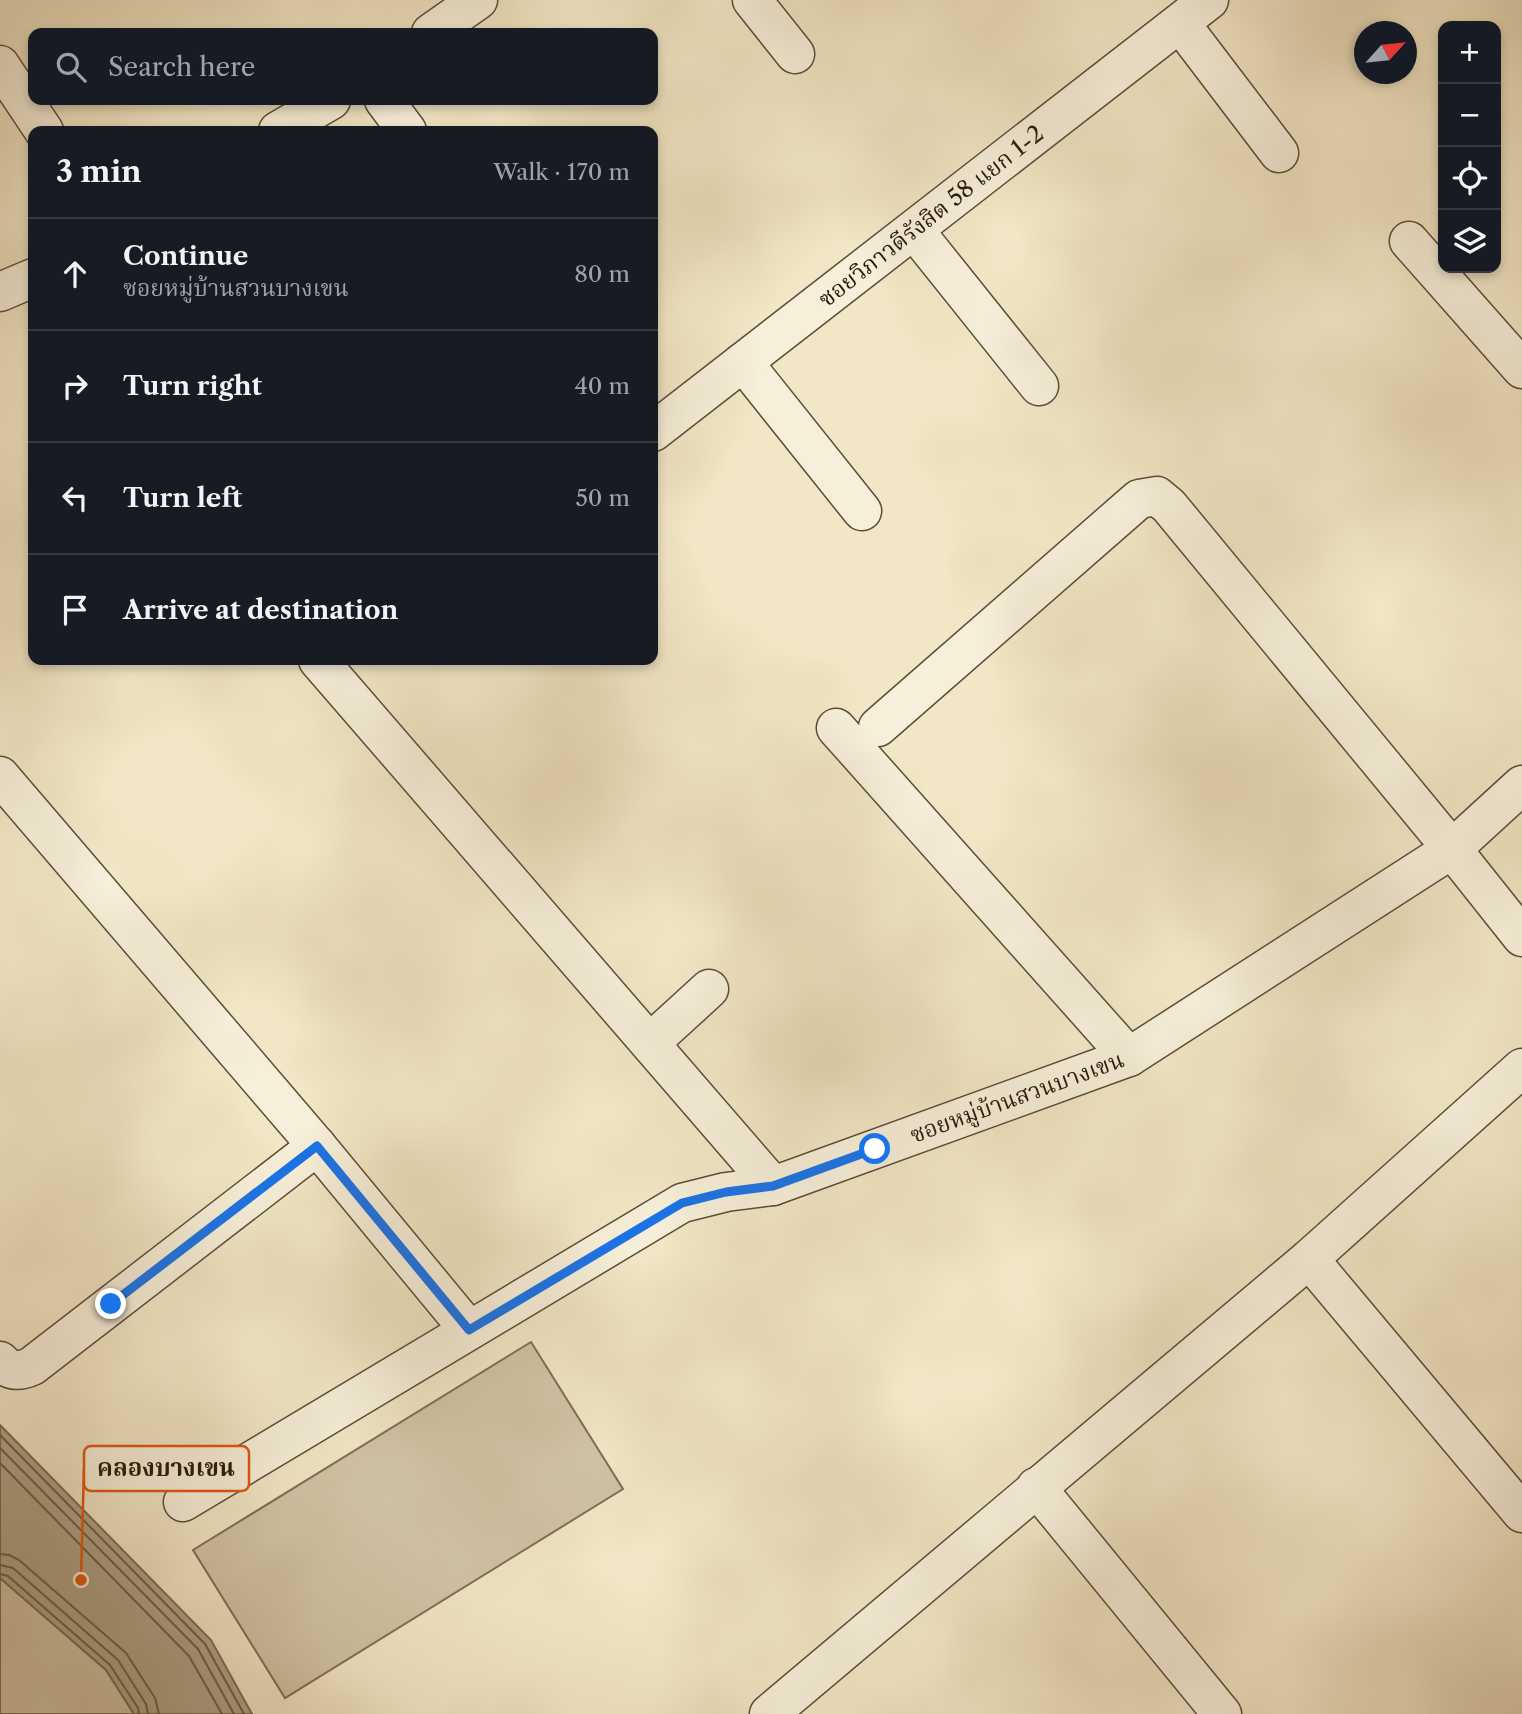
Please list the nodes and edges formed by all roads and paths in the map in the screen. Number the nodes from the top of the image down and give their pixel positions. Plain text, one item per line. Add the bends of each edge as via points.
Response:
1 (478, 0) edge
2 (752, 0) edge
3 (1194, 11) edge
4 (438, 28) edge
5 (795, 54) dead end
6 (0, 65) edge
7 (322, 105) edge
8 (388, 105) edge
9 (41, 126) edge
10 (287, 126) edge
11 (403, 126) edge
12 (1279, 153) dead end
13 (914, 230) junction
14 (1409, 241) dead end
15 (28, 280) edge
16 (0, 292) edge
17 (743, 362) junction
18 (1522, 369) edge
19 (1039, 386) dead end
20 (658, 428) edge
21 (862, 511) dead end
22 (322, 665) edge
23 (878, 727) dead end
24 (836, 728) dead end
25 (0, 776) edge
26 (1522, 785) edge
27 (1452, 849) junction
28 (1522, 937) edge
29 (709, 989) dead end
30 (650, 1043) junction
31 (1129, 1057) junction
32 (1522, 1068) edge
33 (317, 1146) junction
34 (773, 1186) junction
35 (1309, 1259) junction
36 (469, 1330) junction
37 (0, 1362) edge
38 (1036, 1487) junction
39 (183, 1502) dead end
40 (1522, 1514) edge
41 (810, 1701) edge
42 (769, 1714) edge
43 (1222, 1714) edge

1 - 4 street
2 - 5 street
3 - 12 street
3 - 13 street, ซอยวิภาวดีรังสิต 58 แยก 1-2
6 - 9 street
7 - 10 street
8 - 11 street
13 - 17 street, ซอยวิภาวดีรังสิต 58 แยก 1-2
13 - 19 street
14 - 18 street
15 - 16 street
17 - 20 street, ซอยวิภาวดีรังสิต 58 แยก 1-2
17 - 21 street
22 - 30 street
23 - 27 street via 1139,499 1157,496
24 - 31 street
25 - 33 street
26 - 27 street, ซอยหมู่บ้านสวนบางเขน
27 - 28 street
27 - 31 street, ซอยหมู่บ้านสวนบางเขน
29 - 30 street
30 - 34 street
31 - 34 street, ซอยหมู่บ้านสวนบางเขน
32 - 35 street
33 - 36 street
33 - 37 street via 32,1366 14,1371
34 - 36 street, ซอยหมู่บ้านสวนบางเขน via 682,1203
35 - 38 street
35 - 40 street
36 - 39 street, ซอยหมู่บ้านสวนบางเขน
38 - 41 street
38 - 43 street
41 - 42 street

